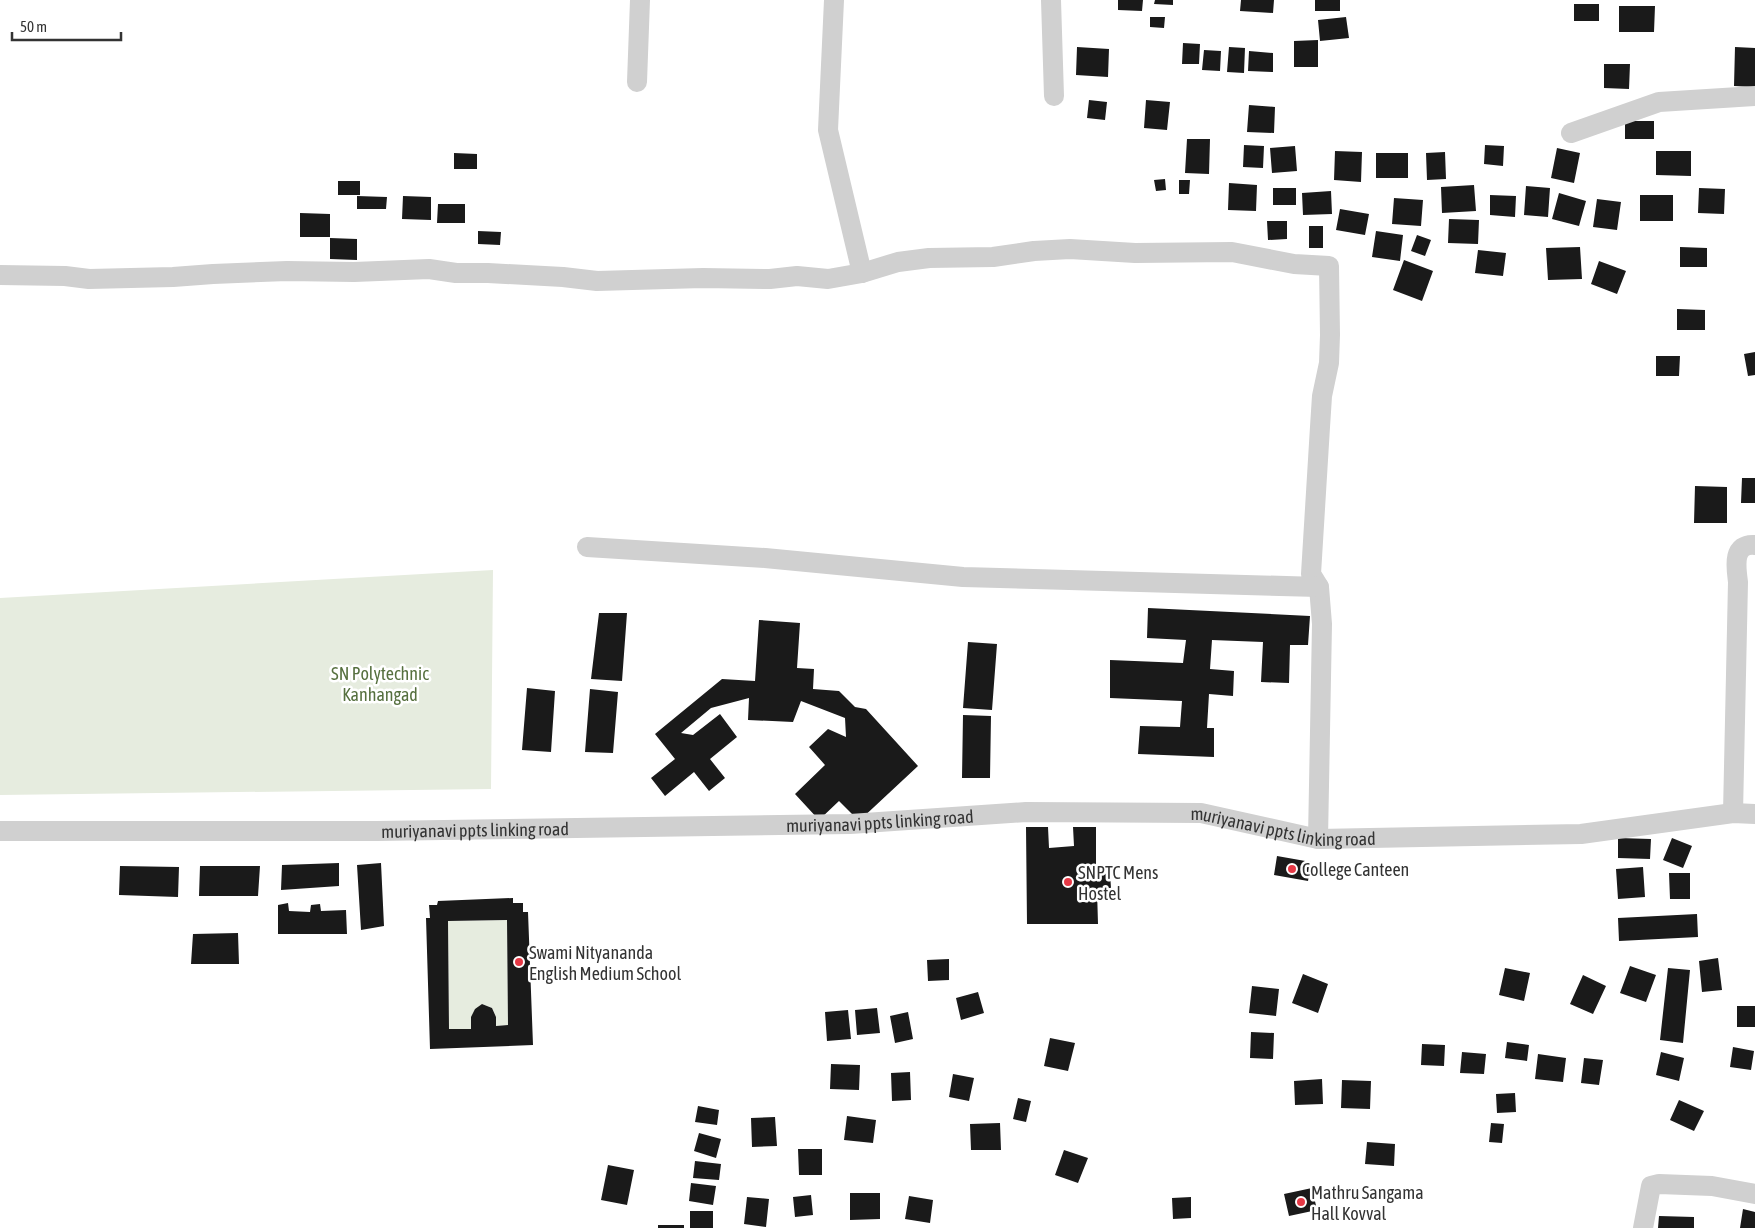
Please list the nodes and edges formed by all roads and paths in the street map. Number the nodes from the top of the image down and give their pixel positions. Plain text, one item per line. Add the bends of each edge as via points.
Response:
1 (640, 0) edge
2 (834, 0) edge
3 (1051, 0) edge
4 (637, 82) dead end
5 (1054, 96) dead end
6 (1755, 96) edge
7 (1571, 133) dead end
8 (862, 273) junction
9 (0, 275) edge
10 (1755, 545) edge
11 (587, 547) dead end
12 (1320, 587) junction
13 (1733, 813) junction
14 (1755, 814) edge
15 (0, 831) edge
16 (1318, 839) junction
17 (1755, 1194) edge
18 (1644, 1228) edge

1 - 4 street
2 - 8 street via 828,130
3 - 5 street
6 - 7 street via 1659,102
8 - 9 street via 828,279 797,276 622,281 429,269 89,279
8 - 12 street via 898,262 929,258 993,257 1070,249 1136,253 1232,252 1294,264 1329,266 1329,363 1322,396 1311,574
10 - 13 street via 1742,548 1736,561
11 - 12 street via 765,558 962,578
12 - 16 street
13 - 14 street, muriyanavi ppts linking road
13 - 16 street, muriyanavi ppts linking road via 1581,834
15 - 16 street, muriyanavi ppts linking road via 377,831 850,824 1026,812 1200,813
17 - 18 street via 1712,1186 1650,1186

